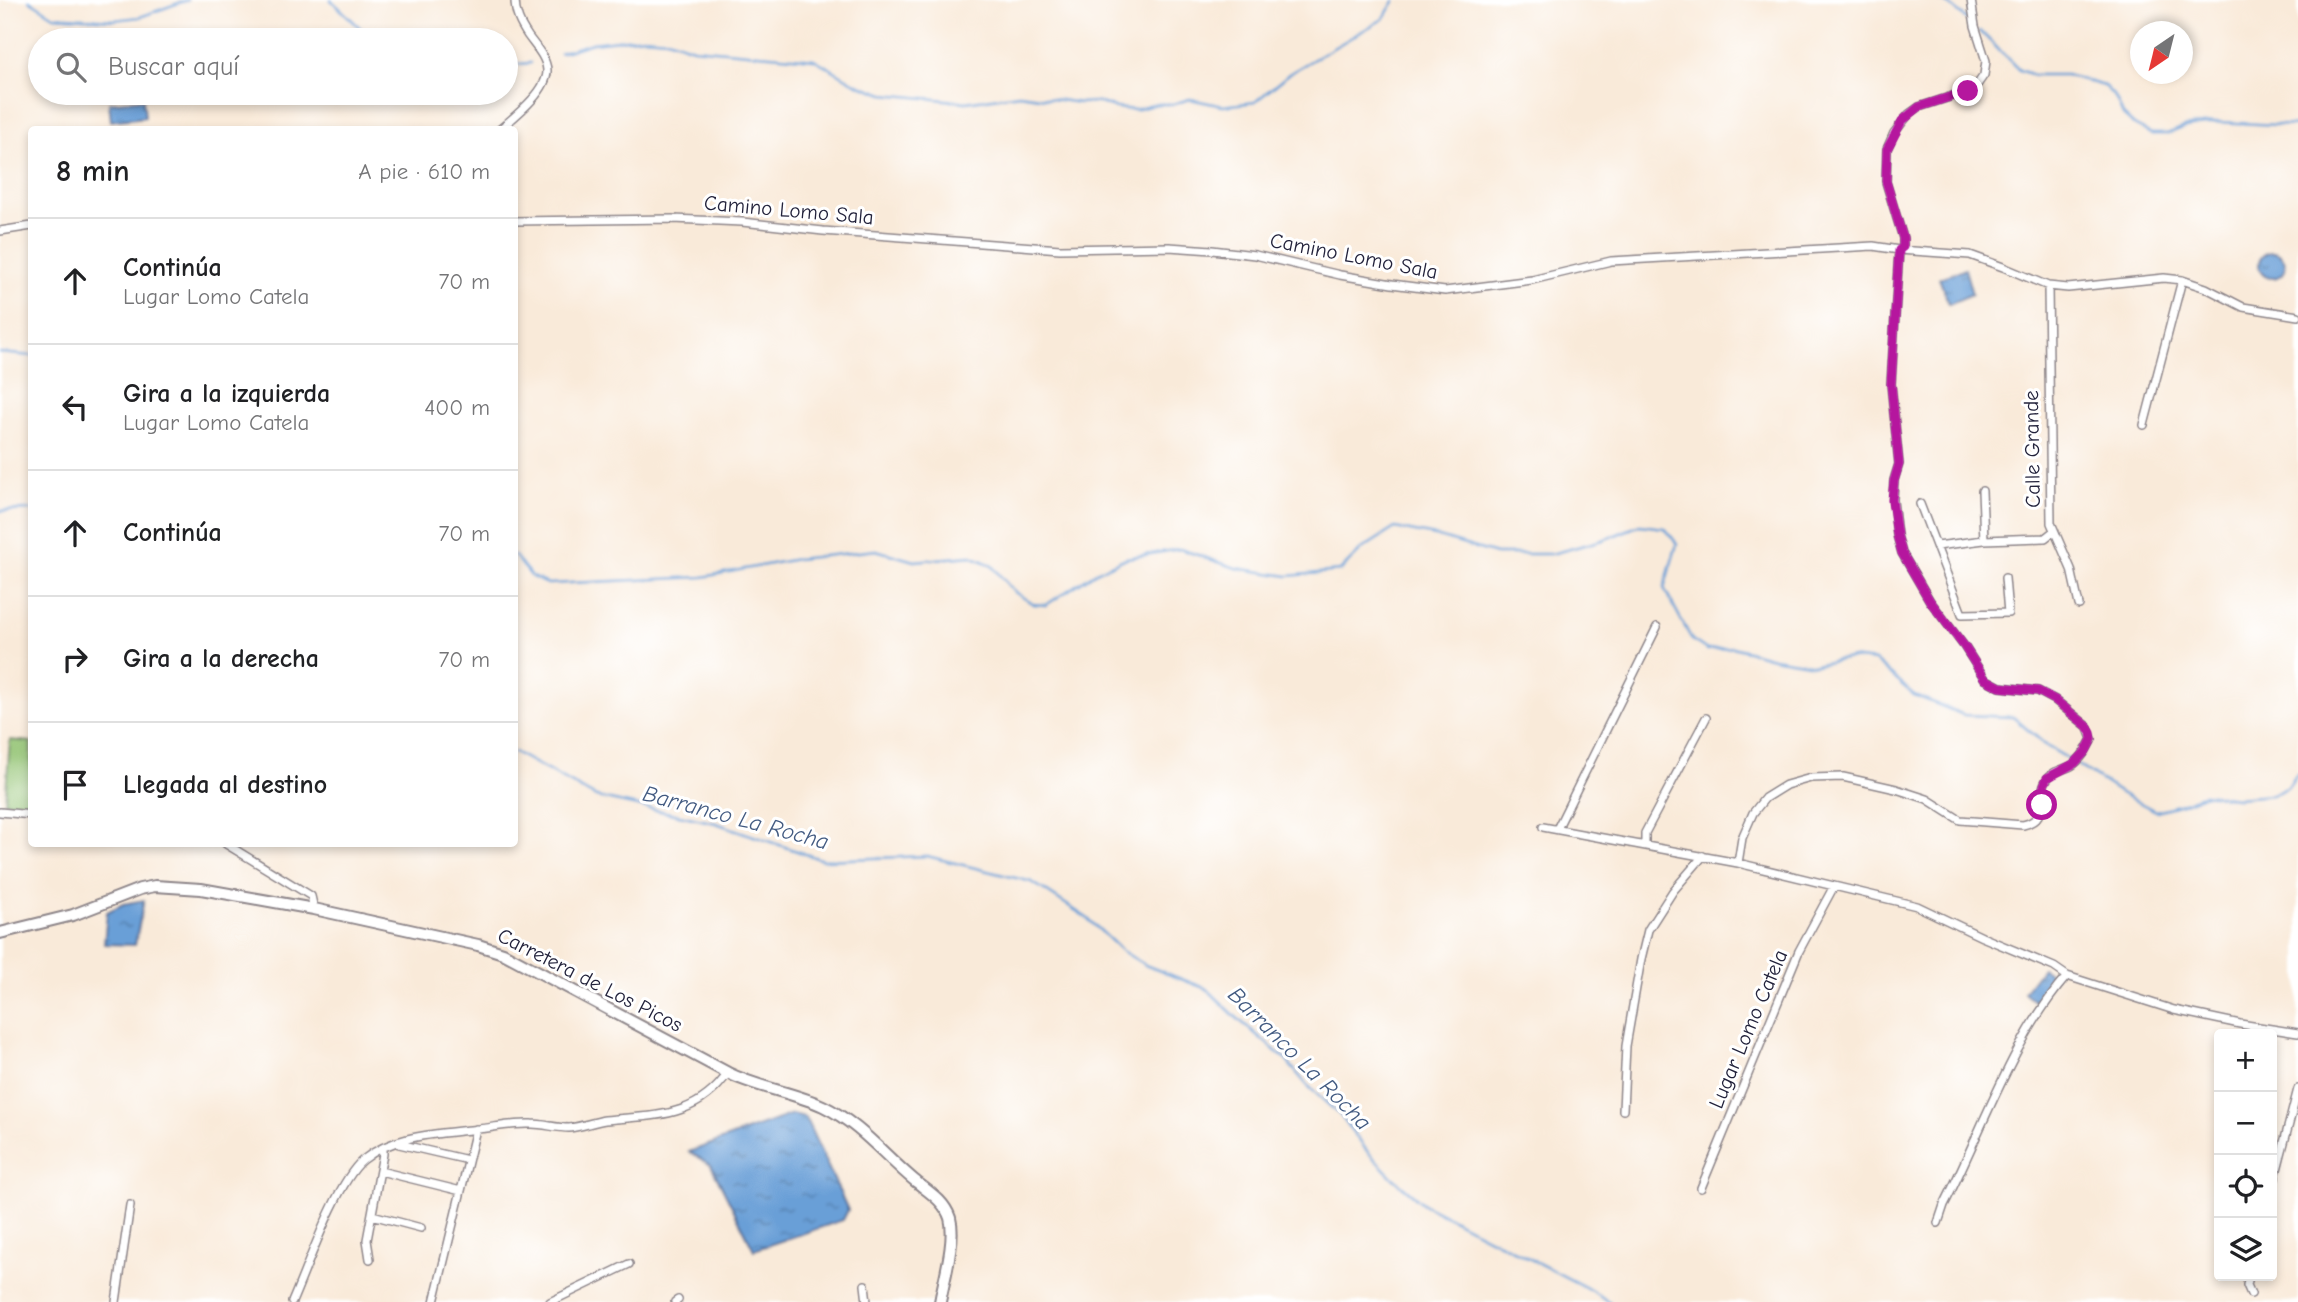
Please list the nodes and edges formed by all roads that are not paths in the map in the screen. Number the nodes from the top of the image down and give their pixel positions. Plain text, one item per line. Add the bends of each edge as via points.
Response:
1 (516, 0) edge
2 (1971, 0) edge
3 (503, 126) edge
4 (518, 221) edge
5 (28, 227) edge
6 (0, 231) edge
7 (1899, 250) junction
8 (2182, 280) junction
9 (2048, 286) junction
10 (2298, 316) edge
11 (2144, 425) dead end
12 (1982, 491) dead end
13 (1920, 503) dead end
14 (2054, 531) junction
15 (1984, 540) junction
16 (1937, 546) junction
17 (2005, 578) dead end
18 (2079, 605) dead end
19 (1657, 627) dead end
20 (1706, 718) dead end
21 (0, 812) edge
22 (28, 815) edge
23 (1543, 827) dead end
24 (1557, 829) junction
25 (1645, 845) junction
26 (231, 847) edge
27 (1703, 856) junction
28 (1738, 863) junction
29 (1834, 886) junction
30 (314, 909) junction
31 (0, 933) edge
32 (2067, 976) junction
33 (2298, 1033) edge
34 (728, 1073) junction
35 (2298, 1089) edge
36 (1623, 1110) dead end
37 (476, 1129) junction
38 (395, 1143) junction
39 (383, 1148) junction
40 (468, 1160) junction
41 (2277, 1170) edge
42 (380, 1171) junction
43 (1701, 1188) dead end
44 (461, 1191) junction
45 (130, 1205) dead end
46 (372, 1215) junction
47 (1938, 1223) dead end
48 (421, 1228) dead end
49 (370, 1259) dead end
50 (629, 1264) dead end
51 (2248, 1281) edge
52 (865, 1285) dead end
53 (2251, 1294) dead end
54 (116, 1302) edge
55 (292, 1302) edge
56 (434, 1302) edge
57 (550, 1302) edge
58 (867, 1302) edge
59 (940, 1302) edge

1 - 3 street via 520,24 547,71 539,91
2 - 7 street via 1986,61 1984,75 1968,91 1909,114 1887,149 1886,181 1903,238
4 - 7 street, Camino Lomo Sala via 687,219 1060,249 1212,250 1445,291 1520,282 1611,261 1873,246
5 - 6 street
7 - 9 street, Camino Lomo Sala via 1970,256
7 - 28 street via 1891,384 1899,464 1892,500 1902,553 1985,679 2000,687 2038,691 2055,700 2087,726 2092,739 2075,763 2047,778 2039,813 2031,824 1960,820 1927,799 1896,789 1843,776 1811,778 1786,785 1765,799 1742,838
8 - 9 street, Camino Lomo Sala
8 - 10 street, Camino Lomo Sala via 2243,307
8 - 11 street
9 - 14 street, Calle Grande
12 - 15 street
13 - 16 street
14 - 15 street via 2045,538
14 - 18 street, Calle Grande via 2071,569
15 - 16 street
16 - 17 street via 1962,614 2008,613
19 - 24 street
20 - 25 street via 1645,833
21 - 22 street
23 - 24 street
24 - 25 street
25 - 27 street
26 - 30 street via 311,895
27 - 28 street
27 - 36 street via 1648,930 1626,1046
28 - 29 street
29 - 32 street via 1917,906
29 - 43 street, Lugar Lomo Catela via 1799,951
30 - 31 main road, Carretera de Los Picos via 201,889 155,886 73,915
30 - 34 main road, Carretera de Los Picos via 502,953
32 - 33 street via 2174,1010
32 - 47 street via 2022,1043
34 - 37 street via 717,1089 694,1104 663,1115 568,1128 531,1124
34 - 59 main road, Carretera de Los Picos via 802,1097 841,1116 941,1201 951,1230
35 - 41 street
37 - 38 street
37 - 40 street
38 - 39 street
38 - 40 street
39 - 42 street
39 - 55 street via 362,1161 343,1186
40 - 44 street
42 - 44 street
42 - 46 street
44 - 56 street
45 - 54 street
46 - 48 street
46 - 49 street via 367,1240
50 - 57 street
51 - 53 street
52 - 58 street

